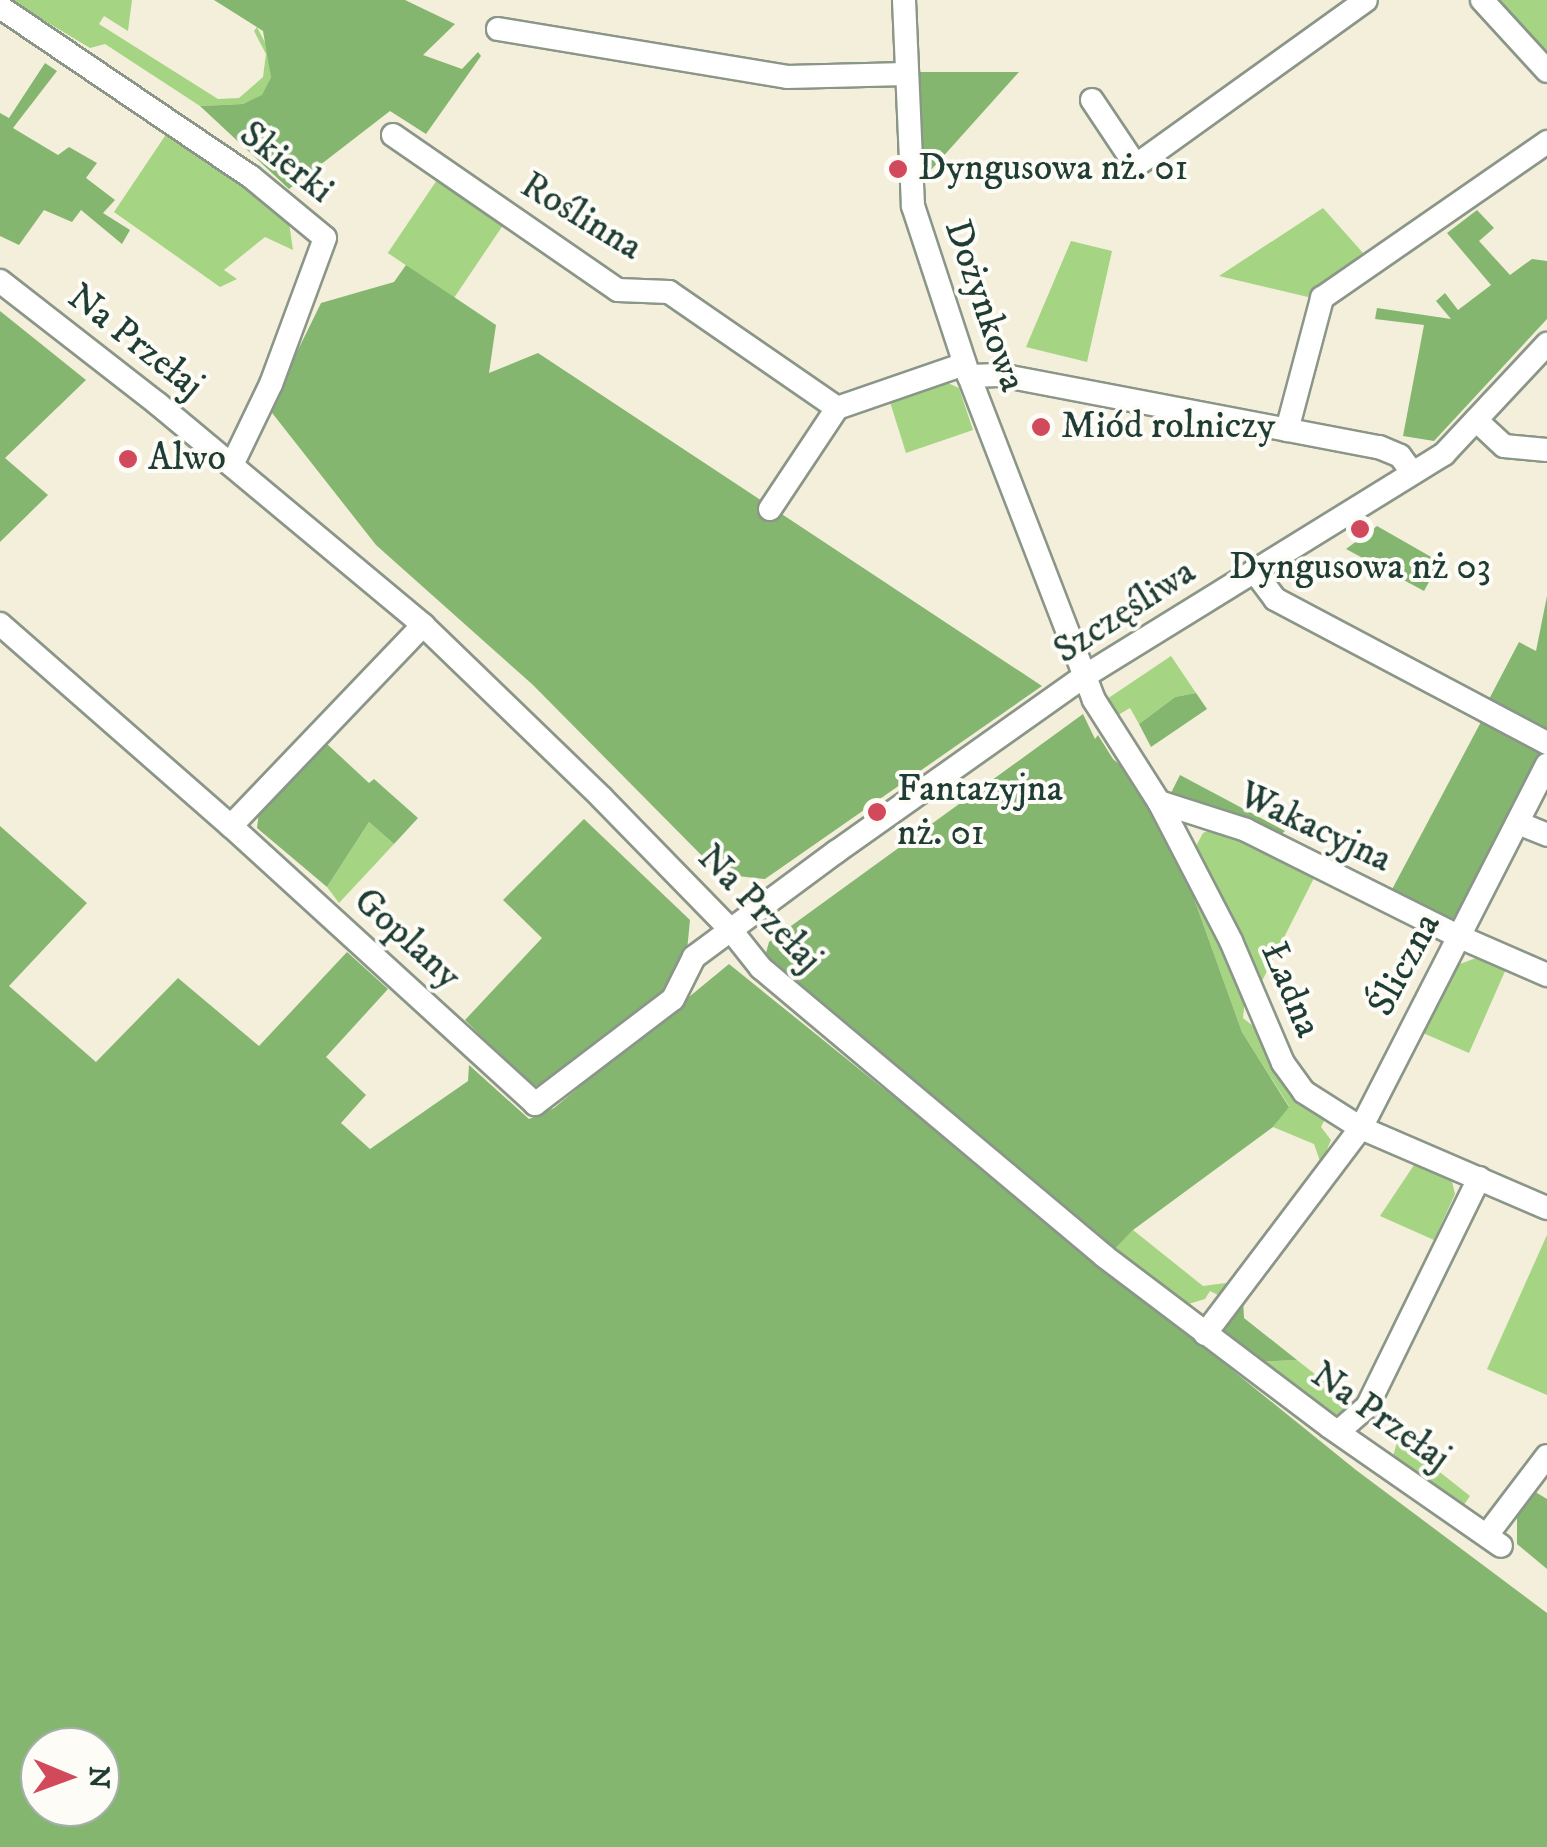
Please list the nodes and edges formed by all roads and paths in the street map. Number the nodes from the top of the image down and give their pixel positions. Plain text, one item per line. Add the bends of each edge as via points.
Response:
1 (904, 0) edge
2 (1366, 0) edge
3 (1482, 0) edge
4 (0, 7) edge
5 (498, 29) dead end
6 (1547, 71) edge
7 (906, 74) junction
8 (1092, 100) dead end
9 (394, 135) dead end
10 (1547, 142) edge
11 (0, 281) edge
12 (1547, 344) edge
13 (967, 370) junction
14 (837, 408) junction
15 (1476, 420) junction
16 (1286, 430) junction
17 (1547, 450) edge
18 (232, 465) junction
19 (1413, 473) junction
20 (770, 509) dead end
21 (1254, 571) junction
22 (0, 624) edge
23 (422, 625) junction
24 (1083, 677) junction
25 (1547, 743) edge
26 (1547, 765) edge
27 (1158, 802) junction
28 (1518, 823) junction
29 (231, 826) junction
30 (1547, 835) edge
31 (730, 928) junction
32 (1460, 937) junction
33 (1547, 975) edge
34 (535, 1104) joint
35 (1360, 1128) junction
36 (1478, 1178) junction
37 (1547, 1208) edge
38 (1205, 1334) junction
39 (1367, 1407) junction
40 (1340, 1431) junction
41 (1547, 1456) edge
42 (1397, 1471) junction

1 - 7 street, Dożynkowa
2 - 8 street via 1133,168
3 - 6 street
4 - 18 street, Skierki via 250,176 325,238 271,384
5 - 7 street via 787,77
7 - 13 street, Dożynkowa via 913,206
9 - 14 street, Roślinna via 618,290 669,292
10 - 16 street via 1322,298
11 - 18 street, Na Przełaj
12 - 15 street, Szczęśliwa
13 - 14 street
13 - 16 street
13 - 24 street, Dożynkowa
14 - 20 street
15 - 17 street via 1504,446
15 - 19 street, Szczęśliwa via 1444,454
16 - 19 street via 1388,450
18 - 23 street, Na Przełaj
19 - 21 street, Szczęśliwa
21 - 24 street, Szczęśliwa
21 - 25 street via 1275,600
22 - 29 street, Goplany
23 - 29 street
23 - 31 street, Na Przełaj
24 - 27 street, Ładna
24 - 31 street, Szczęśliwa
26 - 28 street, Śliczna
27 - 32 street, Wakacyjna via 1262,837
27 - 35 street, Ładna via 1231,942 1289,1075
28 - 30 street
28 - 32 street, Śliczna
29 - 34 street, Goplany
31 - 34 street, Szczęśliwa via 694,957 673,1000
31 - 38 street, Na Przełaj via 761,968
32 - 33 street, Wakacyjna
32 - 35 street, Śliczna
35 - 36 street, Ładna
35 - 38 street, Śliczna
36 - 37 street, Ładna
36 - 39 street
38 - 40 street, Na Przełaj
39 - 40 street
39 - 42 street via 1370,1427
40 - 42 street, Na Przełaj
41 - 42 street, Na Przełaj via 1494,1540

